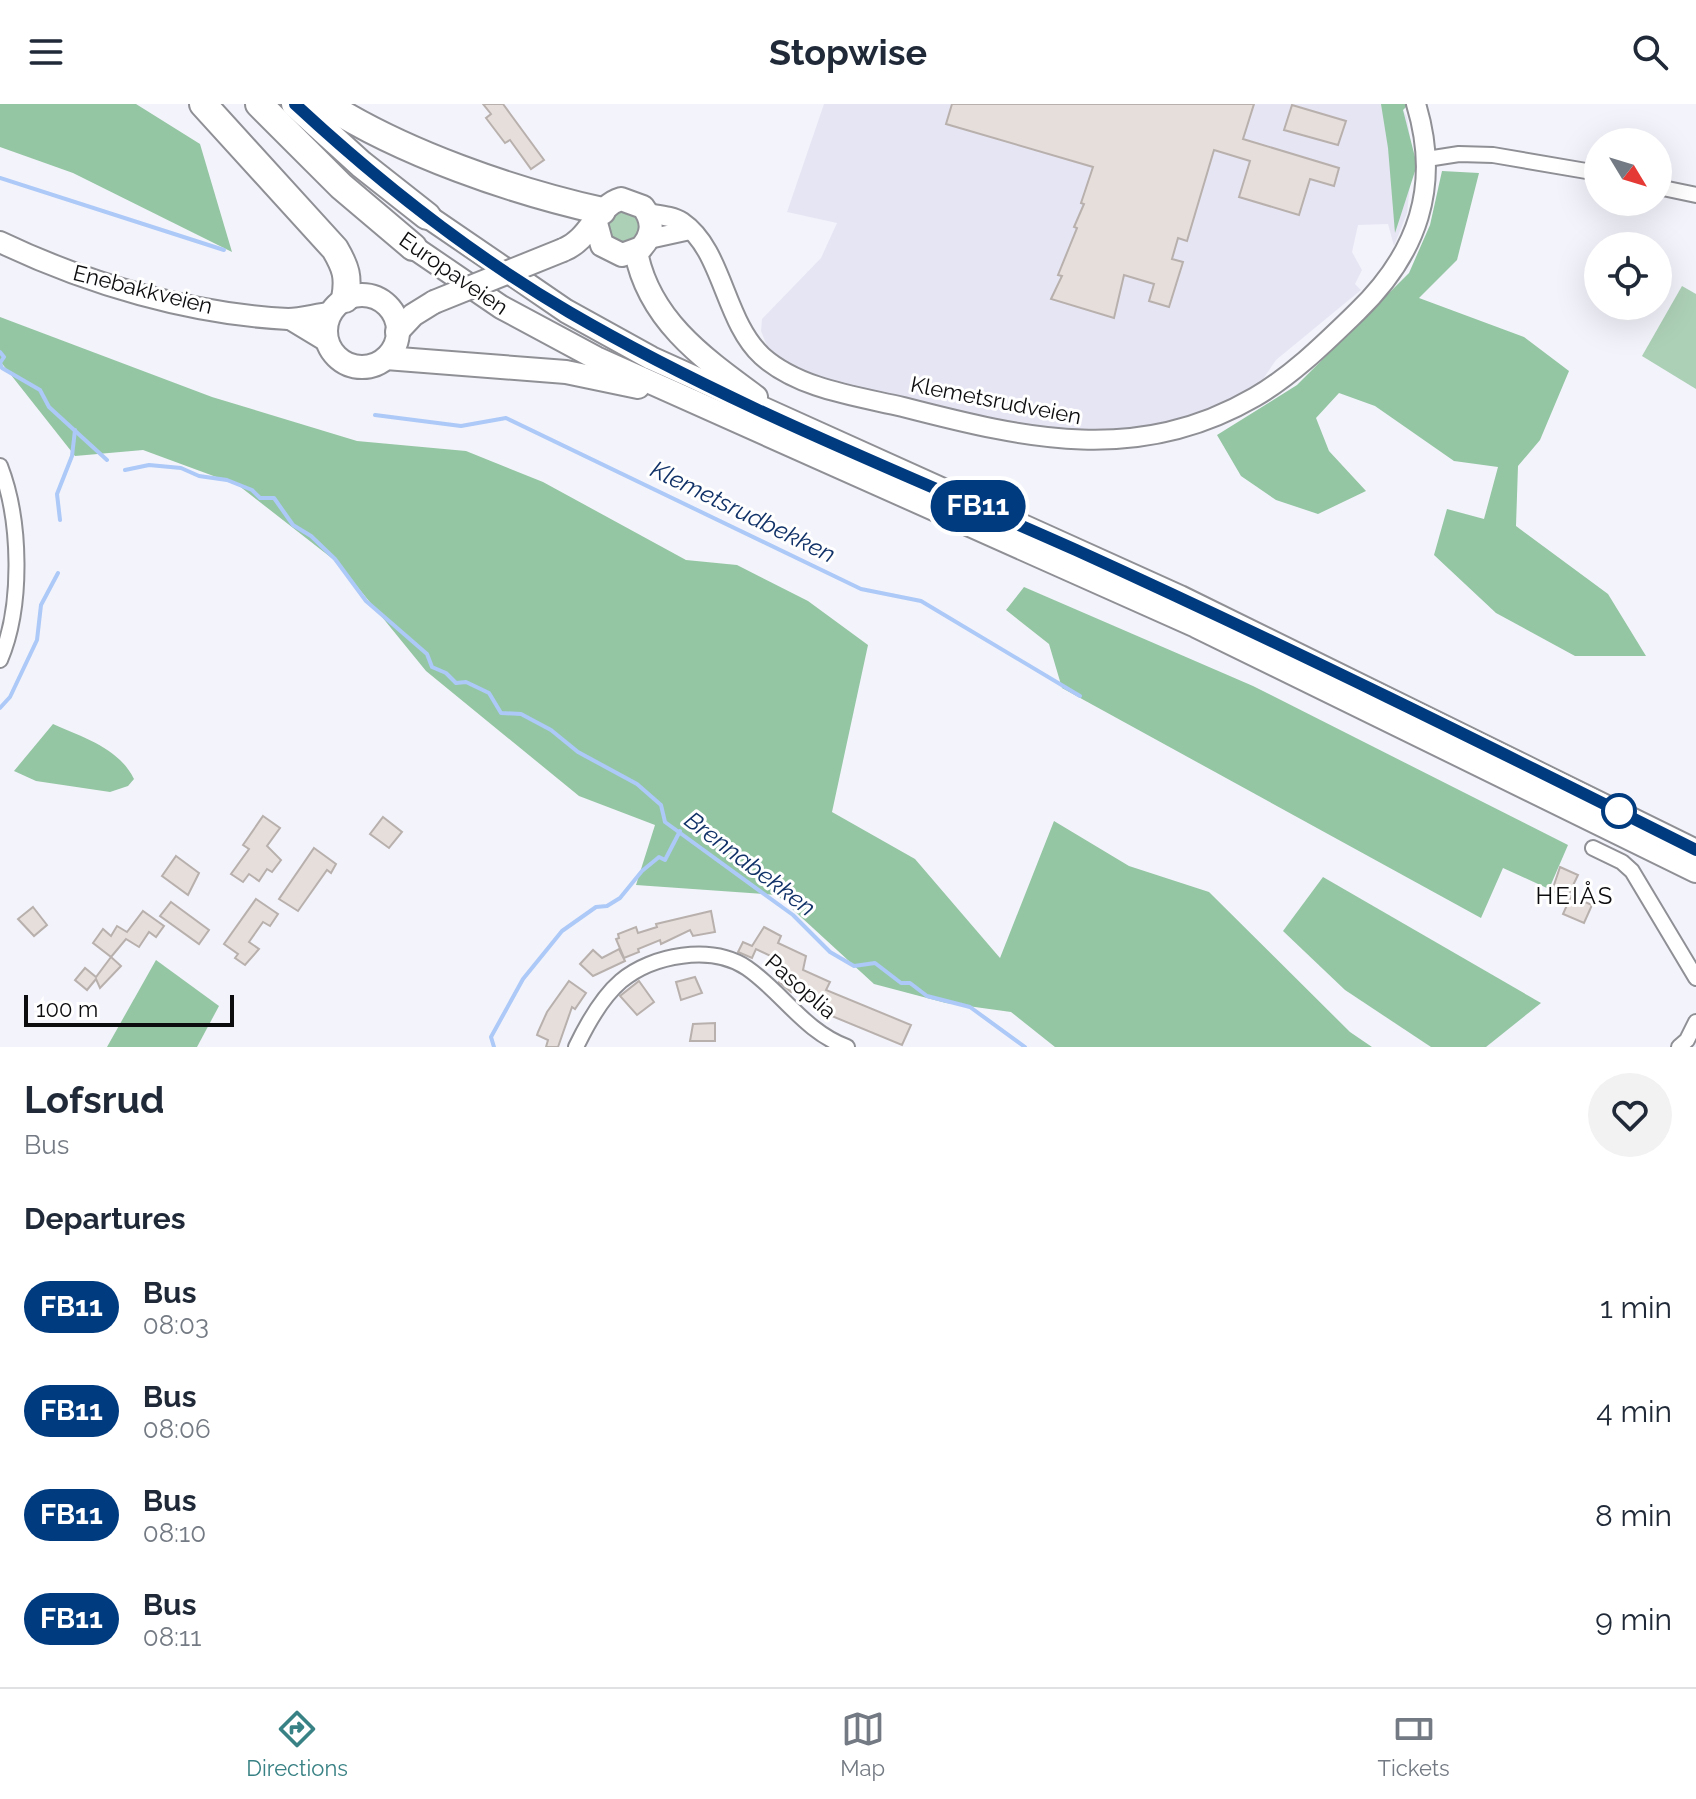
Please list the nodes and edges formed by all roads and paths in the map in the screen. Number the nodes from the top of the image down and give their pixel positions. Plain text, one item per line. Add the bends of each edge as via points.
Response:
1 (203, 104) edge
2 (259, 104) edge
3 (295, 104) edge
4 (326, 104) edge
5 (1416, 104) edge
6 (1427, 159) junction
7 (1584, 171) edge
8 (1672, 190) edge
9 (1696, 195) edge
10 (647, 213) junction
11 (427, 216) joint
12 (599, 217) junction
13 (690, 230) junction
14 (0, 242) edge
15 (642, 245) junction
16 (413, 247) joint
17 (566, 249) junction
18 (608, 250) junction
19 (385, 303) junction
20 (432, 303) junction
21 (338, 306) junction
22 (290, 319) junction
23 (397, 332) junction
24 (328, 342) junction
25 (386, 358) junction
26 (687, 388) junction
27 (790, 423) junction
28 (0, 466) edge
29 (0, 660) edge
30 (1593, 848) dead end
31 (1696, 851) edge
32 (1696, 871) edge
33 (1696, 978) edge
34 (1696, 1022) edge
35 (576, 1047) edge
36 (847, 1047) edge
37 (1679, 1047) edge

1 - 21 highway via 335,249 349,282
2 - 16 highway, Europaveien via 341,186
3 - 11 highway, Europaveien
4 - 12 highway via 409,148
5 - 6 street, Klemetsrudveien
6 - 7 street via 1493,155
6 - 13 street, Klemetsrudveien via 1420,214 1404,254 1382,286 1331,336 1285,376 1230,410 1168,433 1117,441 1025,434 795,377 749,341 703,245
8 - 9 street
10 - 12 highway via 629,200 614,201
10 - 13 street via 674,218
10 - 15 highway via 651,221
11 - 26 highway, Europaveien
12 - 17 highway
12 - 18 highway via 598,238
13 - 15 street
14 - 22 main road, Enebakkveien via 127,289
15 - 18 highway via 622,255
15 - 27 highway via 648,293 671,326
16 - 26 highway, Europaveien via 525,321
17 - 18 highway
17 - 20 highway, bridge
19 - 20 highway
19 - 21 highway via 368,296
19 - 23 highway
20 - 23 highway
21 - 22 main road, Enebakkveien
21 - 24 highway via 326,329
22 - 24 main road, Enebakkveien
23 - 25 highway
24 - 25 highway via 337,357 352,366 370,366
25 - 26 highway
26 - 27 highway
26 - 32 highway via 1261,656
27 - 31 highway via 1180,597
28 - 29 street via 16,563
30 - 33 street via 1632,871
34 - 37 street
35 - 36 street, Pasoplia via 621,981 653,965 697,954 740,964 824,1037

